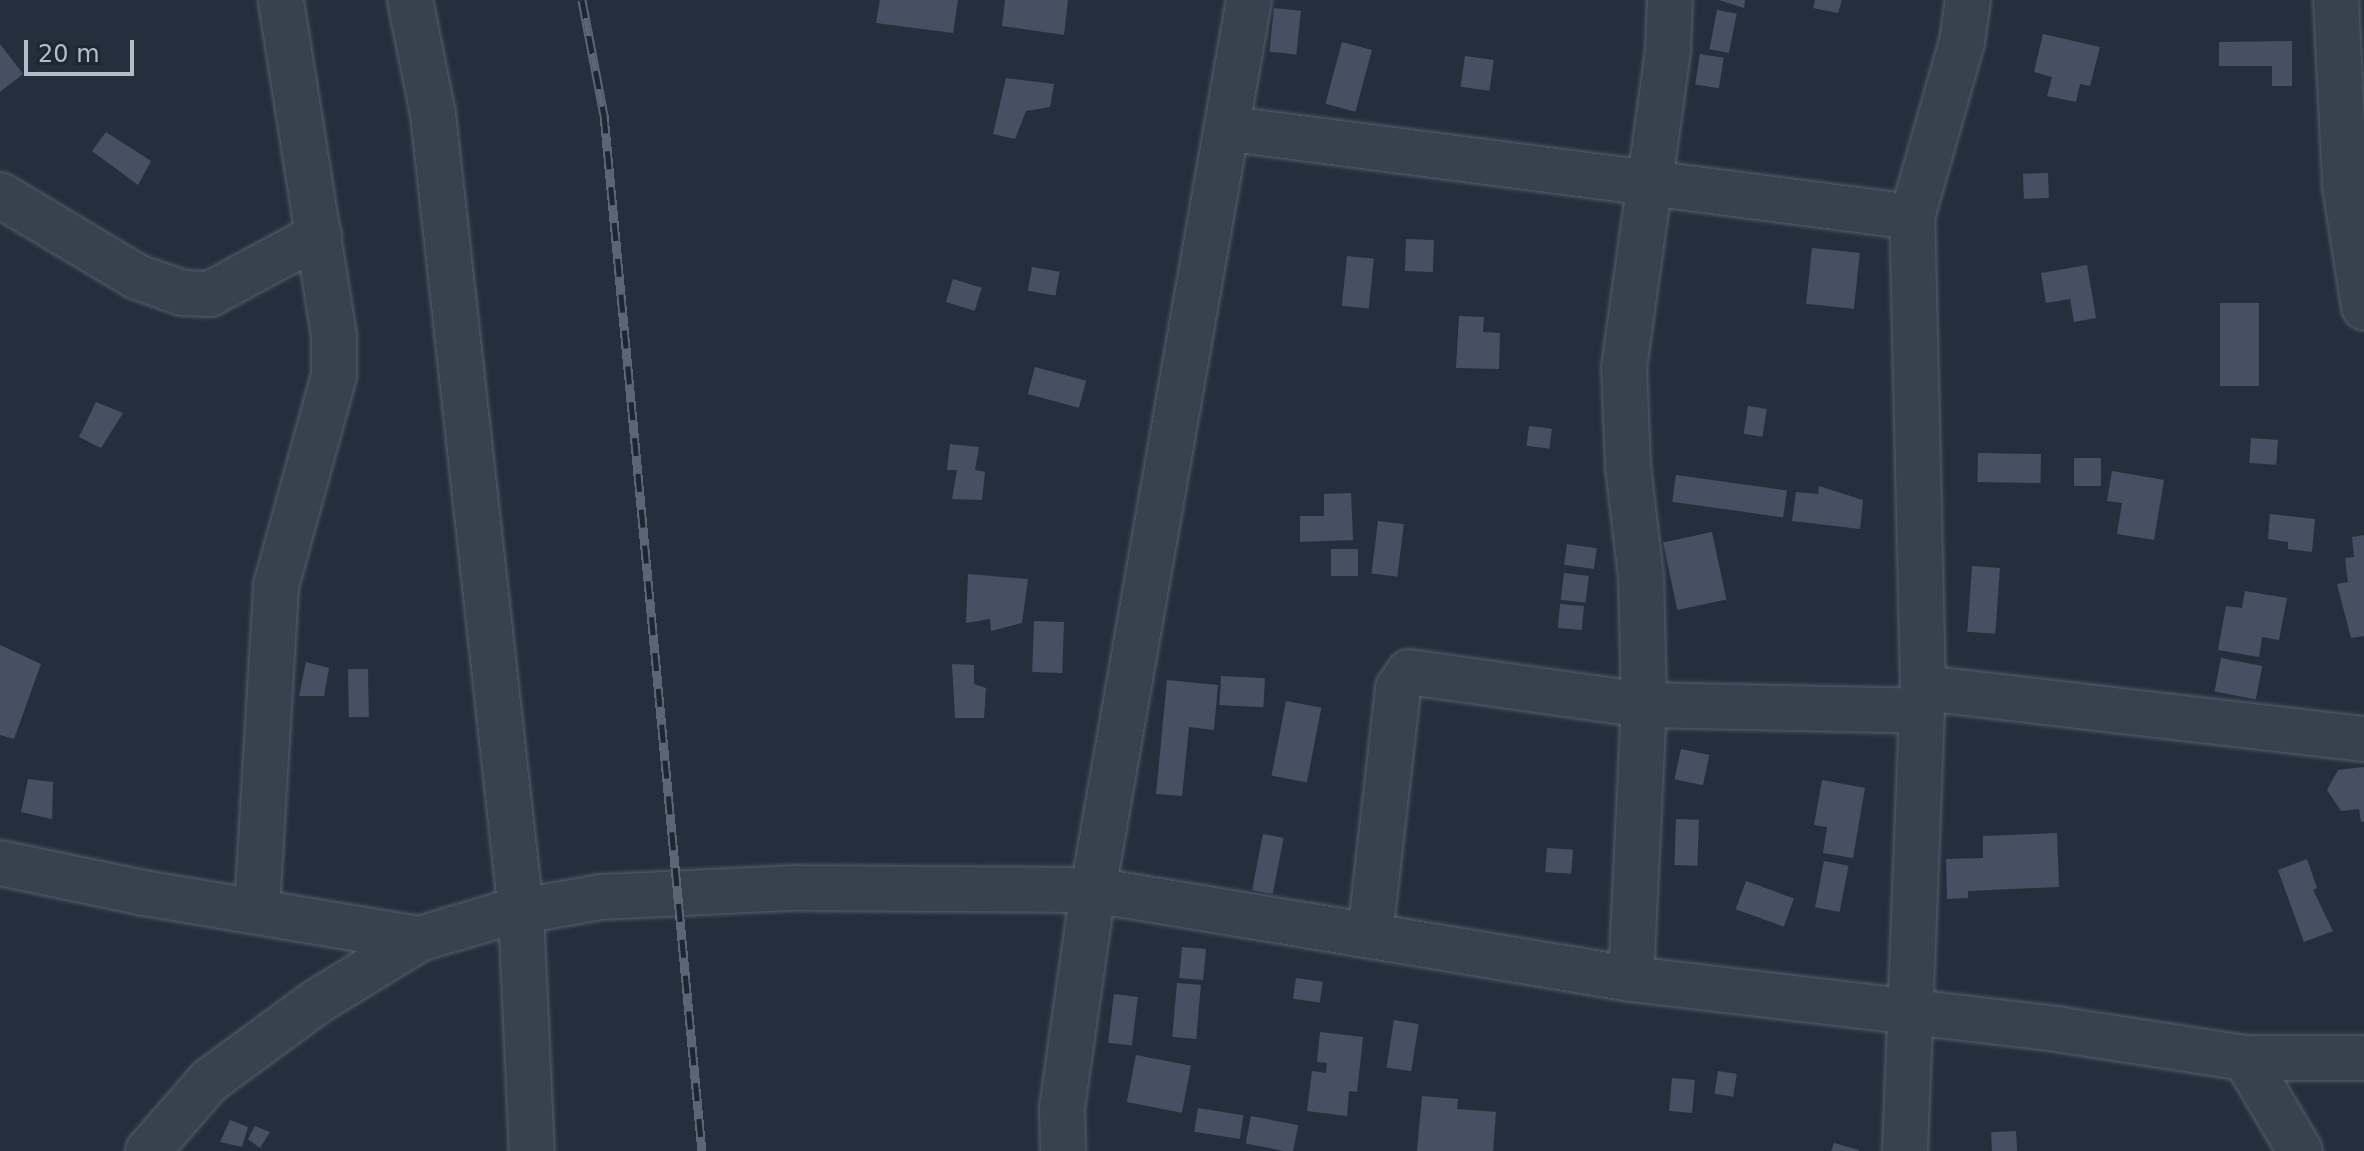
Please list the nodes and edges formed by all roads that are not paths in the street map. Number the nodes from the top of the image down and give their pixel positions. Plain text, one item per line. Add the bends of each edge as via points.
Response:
1 (281, 0) edge
2 (410, 0) edge
3 (1249, 0) edge
4 (1670, 0) edge
5 (1968, 0) edge
6 (2336, 0) edge
7 (1231, 129) junction
8 (1647, 186) junction
9 (0, 195) edge
10 (1912, 217) junction
11 (319, 235) junction
12 (2364, 308) edge
13 (1922, 699) junction
14 (1644, 705) junction
15 (2364, 739) edge
16 (0, 863) edge
17 (1093, 890) junction
18 (257, 908) junction
19 (521, 913) junction
20 (1370, 935) junction
21 (419, 939) junction
22 (1631, 979) junction
23 (1909, 1013) junction
24 (2245, 1058) junction
25 (2356, 1064) edge
26 (530, 1146) edge
27 (148, 1151) edge
28 (1063, 1151) edge
29 (1905, 1151) edge
30 (2300, 1151) edge

1 - 11 street
2 - 19 street via 433,114
3 - 7 street
4 - 8 street via 1668,49
5 - 10 street via 1962,42
6 - 12 street via 2345,186
7 - 8 street
7 - 17 street
8 - 10 street
8 - 14 street via 1624,368 1641,577
9 - 11 street via 137,277 183,293 210,294
10 - 13 street
11 - 18 street via 334,336 334,375 276,586
13 - 14 street
13 - 15 street
13 - 23 street
14 - 20 street via 1409,672 1398,688
14 - 22 street
16 - 18 street via 144,893
17 - 19 street via 795,888 601,897
17 - 20 street
17 - 28 street via 1062,1108
18 - 21 street
19 - 21 street
19 - 26 street
20 - 22 street
21 - 27 street via 318,1001 209,1081
22 - 23 street
23 - 24 street
23 - 29 street
24 - 25 street
24 - 30 street

